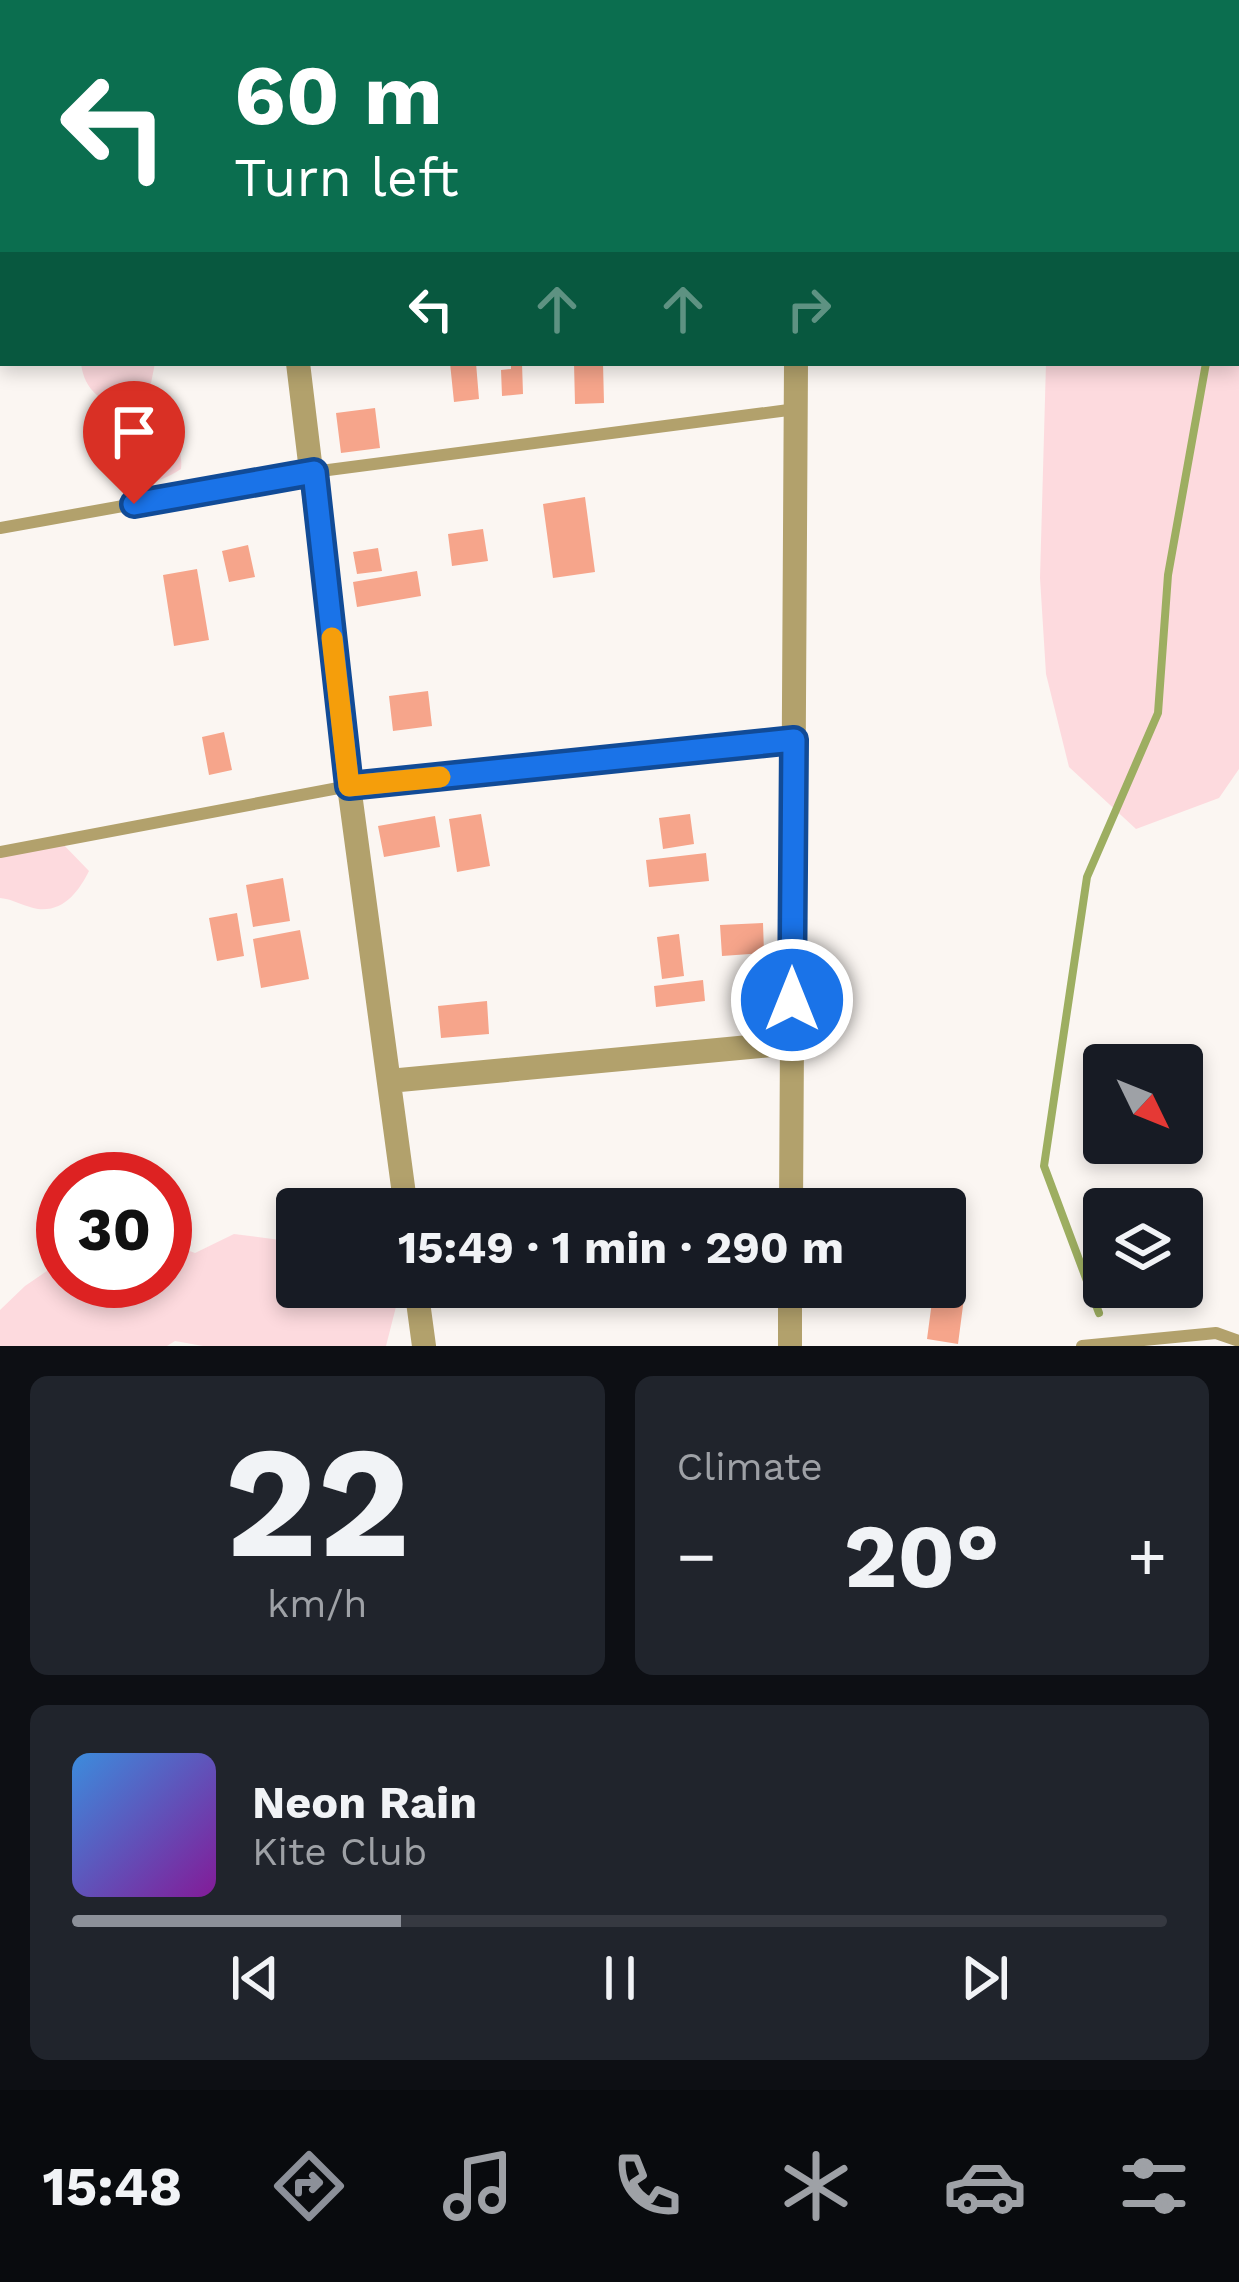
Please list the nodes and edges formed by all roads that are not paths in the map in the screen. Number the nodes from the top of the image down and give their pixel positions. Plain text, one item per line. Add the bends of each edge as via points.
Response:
1 (298, 366) edge
2 (796, 366) edge
3 (796, 409) junction
4 (314, 472) junction
5 (0, 528) edge
6 (794, 740) junction
7 (349, 786) junction
8 (0, 852) edge
9 (792, 1043) junction
10 (389, 1081) junction
11 (403, 1188) edge
12 (790, 1188) edge
13 (419, 1308) edge
14 (790, 1308) edge
15 (1239, 1341) edge
16 (424, 1346) edge
17 (790, 1346) edge
18 (1082, 1346) edge

1 - 4 street
2 - 3 street
3 - 4 lane
3 - 6 street
4 - 5 lane
4 - 7 street
6 - 7 lane
6 - 9 street
7 - 8 lane
7 - 10 street
9 - 10 street
9 - 12 street
10 - 11 street
13 - 16 street
14 - 17 street
15 - 18 lane via 1216,1333

